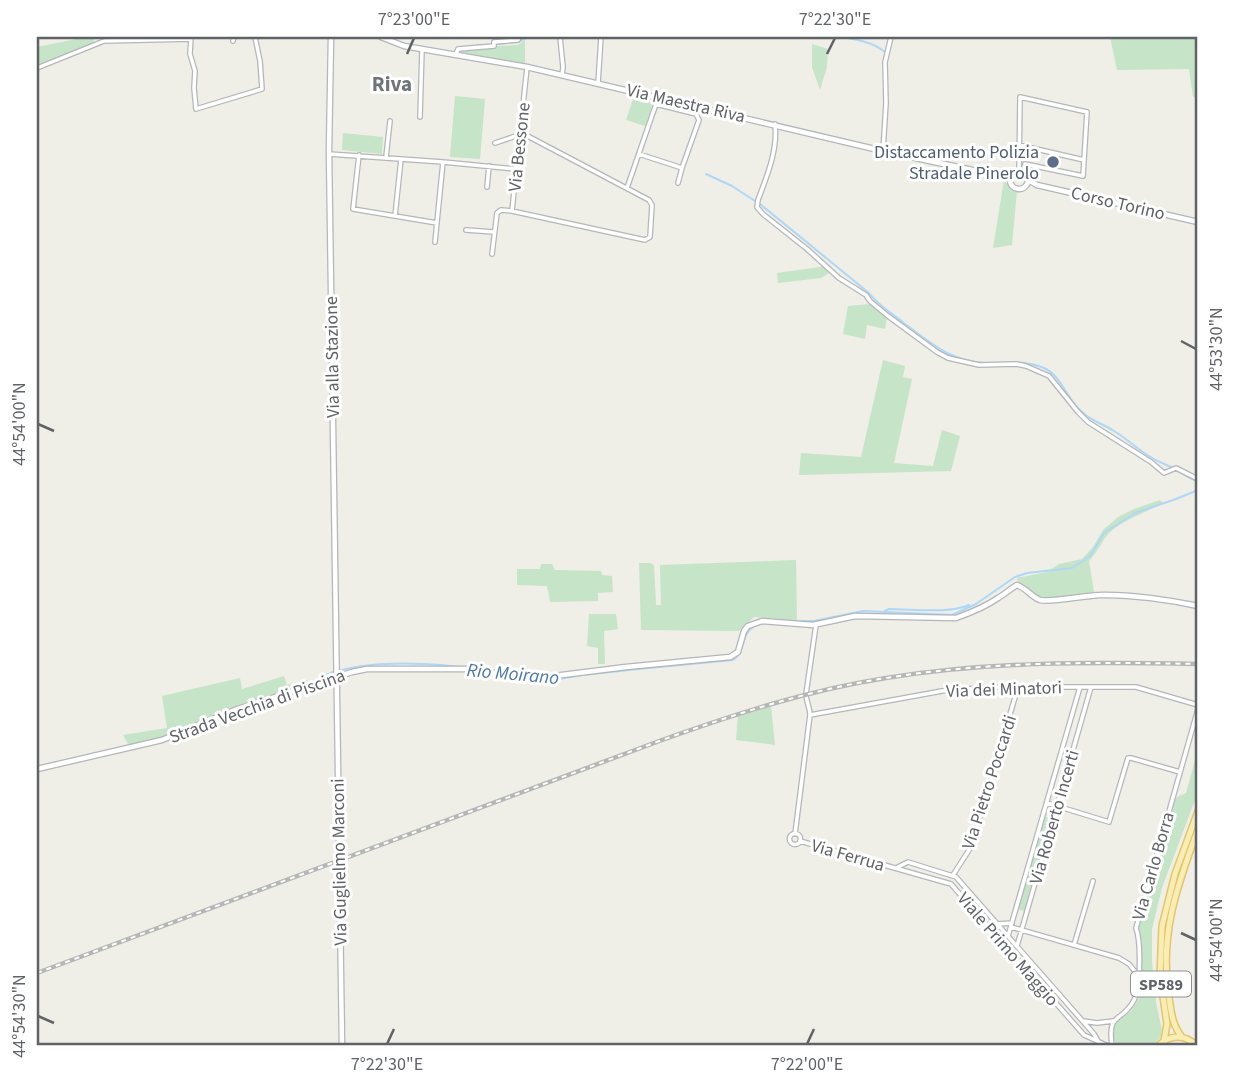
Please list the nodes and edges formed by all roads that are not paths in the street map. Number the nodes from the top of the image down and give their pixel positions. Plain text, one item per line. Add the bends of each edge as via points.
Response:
1 (255, 37) edge
2 (331, 37) edge
3 (381, 37) edge
4 (519, 37) edge
5 (560, 37) edge
6 (601, 37) edge
7 (891, 37) edge
8 (153, 38) edge
9 (191, 38) edge
10 (395, 40) edge
11 (422, 49) junction
12 (456, 54) junction
13 (527, 67) junction
14 (37, 68) edge
15 (562, 75) junction
16 (598, 83) junction
17 (658, 97) junction
18 (656, 104) junction
19 (420, 117) dead end
20 (390, 121) dead end
21 (775, 124) junction
22 (520, 134) junction
23 (495, 144) dead end
24 (1020, 145) junction
25 (883, 150) junction
26 (330, 153) junction
27 (639, 154) junction
28 (359, 155) junction
29 (386, 157) junction
30 (401, 158) junction
31 (1084, 160) junction
32 (443, 162) junction
33 (1025, 164) dead end
34 (489, 166) junction
35 (682, 168) junction
36 (516, 169) junction
37 (1019, 171) junction
38 (1011, 179) junction
39 (1028, 180) junction
40 (678, 183) dead end
41 (1037, 184) junction
42 (1026, 186) junction
43 (487, 187) dead end
44 (627, 188) junction
45 (512, 211) junction
46 (395, 216) junction
47 (1198, 222) edge
48 (437, 223) junction
49 (466, 230) dead end
50 (494, 232) junction
51 (435, 242) dead end
52 (492, 254) dead end
53 (1198, 479) edge
54 (1198, 606) edge
55 (816, 625) junction
56 (337, 677) junction
57 (1018, 687) junction
58 (1080, 687) junction
59 (1091, 687) junction
60 (1075, 703) junction
61 (1198, 705) edge
62 (1086, 706) junction
63 (810, 715) junction
64 (37, 769) edge
65 (1180, 772) junction
66 (1046, 803) junction
67 (1056, 806) junction
68 (1198, 811) edge
69 (1198, 829) edge
70 (794, 834) junction
71 (800, 841) junction
72 (896, 868) junction
73 (953, 875) junction
74 (1093, 881) dead end
75 (997, 924) junction
76 (1012, 925) junction
77 (1021, 930) junction
78 (1008, 936) junction
79 (1012, 941) junction
80 (1074, 945) junction
81 (1017, 946) junction
82 (1006, 947) junction
83 (1138, 976) junction
84 (1079, 1018) junction
85 (1114, 1020) junction
86 (1071, 1021) junction
87 (1182, 1037) junction
88 (1164, 1041) junction
89 (1098, 1042) junction
90 (342, 1046) edge
91 (1110, 1046) edge
92 (1158, 1046) edge
93 (1197, 1046) edge

1 - 9 street via 262,89 196,109
2 - 26 street, Via alla Stazione
3 - 10 street, Via Maestra Riva
4 - 12 street, Via Maestra Riva via 494,46 458,49
5 - 15 street
6 - 16 street
7 - 25 street via 885,62
8 - 9 street
8 - 14 street via 104,41
10 - 11 street, Via Maestra Riva
11 - 12 street, Via Maestra Riva
11 - 19 street
12 - 13 street, Via Maestra Riva
13 - 15 street, Via Maestra Riva
13 - 22 street, Via Bessone
15 - 16 street, Via Maestra Riva
16 - 17 street, Via Maestra Riva
17 - 18 street
17 - 21 street, Via Maestra Riva
18 - 27 street
18 - 35 street via 696,114 699,120
20 - 29 street
21 - 25 street, Via Maestra Riva
21 - 53 street via 772,158 757,208 839,278 948,358 979,365 1016,364 1049,376 1088,422 1164,473 1174,469
22 - 23 street
22 - 36 street, Via Bessone
22 - 44 street
24 - 31 street
24 - 31 street via 1020,97 1087,112
24 - 37 street
25 - 38 street, Via Maestra Riva
26 - 28 street
26 - 56 street, Via alla Stazione
27 - 35 street
27 - 44 street
28 - 29 street
28 - 46 street via 353,209
29 - 30 street
30 - 32 street
30 - 46 street
31 - 33 street via 1082,177
32 - 34 street
32 - 48 street
34 - 36 street
34 - 43 street
35 - 40 street
36 - 45 street, Via Bessone
37 - 38 street
37 - 39 street
38 - 42 street via 1018,189
39 - 41 street
39 - 42 street
41 - 42 street
41 - 47 street, Corso Torino
44 - 45 street via 652,205 650,236 645,240
45 - 50 street, Via Bessone via 498,211
46 - 48 street
48 - 51 street
49 - 50 street
50 - 52 street
54 - 55 street, Strada Vecchia di Piscina via 1118,595 1040,600 1017,585 956,618 855,616
55 - 56 street, Strada Vecchia di Piscina via 762,621 748,626 738,652 730,657 562,676 387,669
55 - 63 street via 806,694
56 - 64 street, Strada Vecchia di Piscina via 235,710 162,740
56 - 90 street, Via Guglielmo Marconi
57 - 58 street, Via dei Minatori
57 - 63 street, Via dei Minatori via 942,691
57 - 73 street, Via Pietro Poccardi via 971,847
58 - 59 street, Via dei Minatori
58 - 60 street, Via Roberto Incerti
59 - 61 street, Via dei Minatori via 1136,687
59 - 62 street, Via Roberto Incerti
60 - 62 street
60 - 66 street, Via Roberto Incerti
61 - 65 street, Via Carlo Borra
62 - 67 street, Via Roberto Incerti
63 - 70 street
65 - 67 street via 1128,758 1109,822
65 - 83 street, Via Carlo Borra via 1136,928
66 - 67 street
66 - 76 street, Via Roberto Incerti
67 - 77 street, Via Roberto Incerti
68 - 88 main road, SP589 via 1172,882 1162,926
69 - 87 main road, SP589 via 1176,891 1166,945 1172,1014
70 - 71 street
70 - 71 street via 790,843
71 - 72 street, Via Ferrua
72 - 73 street, Viale Primo Maggio via 908,862
72 - 82 street, Viale Primo Maggio via 951,884
73 - 75 street, Viale Primo Maggio
74 - 80 street
75 - 76 street
75 - 78 street, Viale Primo Maggio
76 - 77 street
76 - 78 street, Via Roberto Incerti
77 - 80 street
77 - 81 street, Via Roberto Incerti
78 - 79 street, Viale Primo Maggio
79 - 81 street, Viale Primo Maggio
79 - 82 street
80 - 83 street via 1124,960
81 - 84 street, Viale Primo Maggio
82 - 86 street, Viale Primo Maggio
83 - 85 street, Via Carlo Borra via 1136,997
84 - 85 street via 1103,1023
84 - 86 street
84 - 89 street, Viale Primo Maggio
85 - 91 street
86 - 89 street, Viale Primo Maggio
87 - 88 main road
87 - 93 main road
88 - 92 main road
89 - 91 street, Viale Primo Maggio

